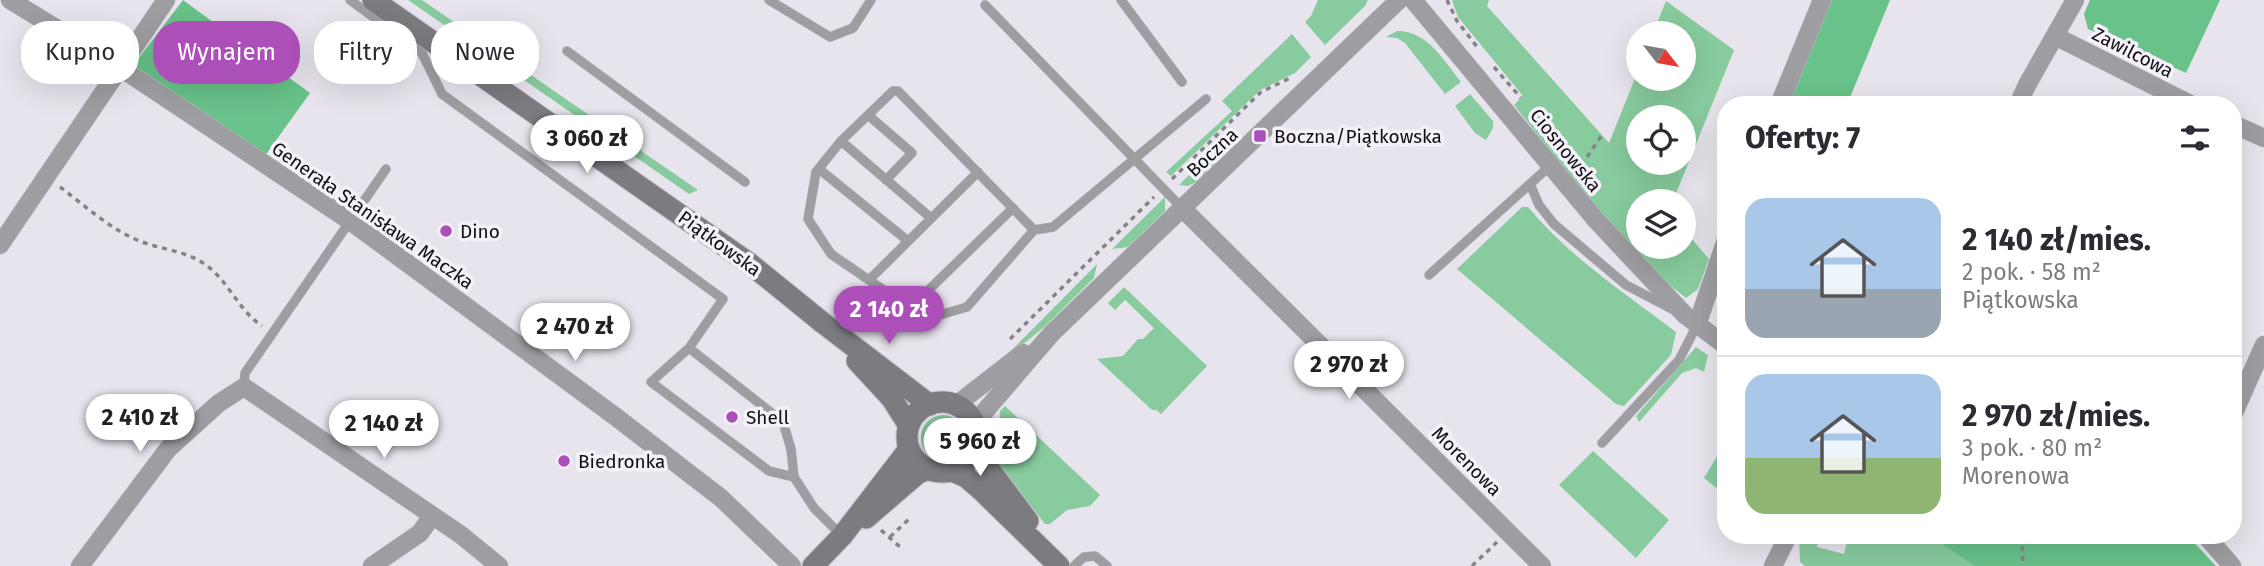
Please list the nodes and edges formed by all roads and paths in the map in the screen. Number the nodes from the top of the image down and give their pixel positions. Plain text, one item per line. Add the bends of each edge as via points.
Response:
1 (10, 0) edge
2 (166, 0) edge
3 (350, 0) edge
4 (373, 0) edge
5 (769, 0) edge
6 (872, 0) edge
7 (1121, 0) edge
8 (1399, 0) edge
9 (1413, 0) edge
10 (1447, 0) edge
11 (1822, 0) edge
12 (2076, 0) edge
13 (985, 5) dead end
14 (44, 21) edge
15 (2055, 36) junction
16 (139, 41) edge
17 (567, 51) dead end
18 (1486, 57) dead end
19 (1493, 66) dead end
20 (139, 80) edge
21 (1182, 82) dead end
22 (110, 84) edge
23 (1783, 96) edge
24 (2023, 96) edge
25 (2174, 96) edge
26 (1521, 98) dead end
27 (1206, 99) dead end
28 (868, 115) junction
29 (2242, 128) edge
30 (1602, 135) dead end
31 (2264, 138) edge
32 (841, 141) junction
33 (1587, 157) dead end
34 (1135, 160) junction
35 (1550, 165) junction
36 (386, 169) dead end
37 (819, 169) junction
38 (978, 172) junction
39 (46, 177) junction
40 (886, 180) junction
41 (746, 182) dead end
42 (1530, 184) junction
43 (1013, 208) junction
44 (1183, 209) junction
45 (932, 218) junction
46 (351, 221) junction
47 (1034, 230) junction
48 (908, 241) junction
49 (0, 245) edge
50 (1717, 261) edge
51 (1429, 275) dead end
52 (869, 280) junction
53 (910, 308) junction
54 (1691, 320) junction
55 (823, 323) junction
56 (273, 333) junction
57 (1052, 333) junction
58 (1717, 339) edge
59 (2264, 345) edge
60 (689, 348) junction
61 (244, 387) junction
62 (2242, 395) edge
63 (930, 405) junction
64 (956, 405) junction
65 (909, 426) junction
66 (976, 428) junction
67 (1602, 443) dead end
68 (909, 449) junction
69 (975, 450) junction
70 (927, 469) junction
71 (952, 471) junction
72 (794, 477) junction
73 (432, 516) junction
74 (909, 519) dead end
75 (875, 523) dead end
76 (842, 536) junction
77 (890, 538) junction
78 (1498, 540) dead end
79 (1783, 544) edge
80 (2022, 544) edge
81 (2213, 544) edge
82 (900, 547) dead end
83 (1063, 565) edge
84 (80, 566) edge
85 (372, 566) edge
86 (499, 566) edge
87 (792, 566) edge
88 (813, 566) edge
89 (1107, 566) edge
90 (1472, 566) edge
91 (1542, 566) edge
92 (1773, 566) edge
93 (2023, 566) edge
94 (2232, 566) edge

1 - 14 street, Generała Stanisława Maczka
2 - 16 street
3 - 60 lane via 422,53 442,94 723,299
4 - 55 main road, Piątkowska via 709,234
5 - 6 lane via 830,37 853,28
7 - 21 lane
8 - 44 street, Boczna
9 - 35 street, Ciosnowska
10 - 18 path via 1457,21
11 - 23 street
12 - 15 street
13 - 34 lane
15 - 24 street
15 - 25 street, Zawilcowa
17 - 41 lane
19 - 26 path
20 - 46 street, Generała Stanisława Maczka
22 - 39 street
27 - 34 lane
28 - 32 lane
28 - 38 lane via 898,91
28 - 40 lane via 912,153
29 - 31 street
30 - 33 path
32 - 37 lane
32 - 40 lane
34 - 44 lane
34 - 47 lane via 1053,227
35 - 42 lane
35 - 54 street, Ciosnowska
36 - 46 lane
37 - 48 lane
37 - 52 lane via 808,219 831,254
38 - 43 lane
38 - 45 lane
39 - 49 street
39 - 56 path via 125,234 187,254 213,269 247,316
40 - 45 lane
42 - 51 lane
42 - 54 lane via 1554,224 1616,277
43 - 47 lane
43 - 53 lane
44 - 57 street, Boczna
44 - 91 street, Morenowa
45 - 48 lane
46 - 56 lane
46 - 87 street, Generała Stanisława Maczka via 721,498
47 - 53 lane via 968,306 926,319
48 - 52 lane
50 - 54 street
52 - 53 lane
54 - 58 street, Ciosnowska
54 - 67 lane via 1679,360
55 - 63 main road, Piątkowska
55 - 65 main road, Piątkowska via 892,399
56 - 61 lane via 245,373
57 - 64 street, Boczna
57 - 66 street, Boczna via 985,411
59 - 62 street
60 - 72 lane via 783,422
60 - 72 lane via 651,382 769,471
61 - 73 street
61 - 84 street via 168,449
63 - 64 main road
63 - 65 main road via 921,409
64 - 66 main road
65 - 68 main road
66 - 69 main road
68 - 70 main road
68 - 76 main road
69 - 71 main road
69 - 83 main road
70 - 71 main road
70 - 76 main road
71 - 83 main road via 966,477
72 - 76 lane via 814,508
73 - 85 street via 420,533
73 - 86 street
74 - 77 path
75 - 77 path
76 - 88 main road
77 - 82 path
78 - 90 path
79 - 92 street
80 - 93 path
81 - 94 street
83 - 89 lane via 1095,555

